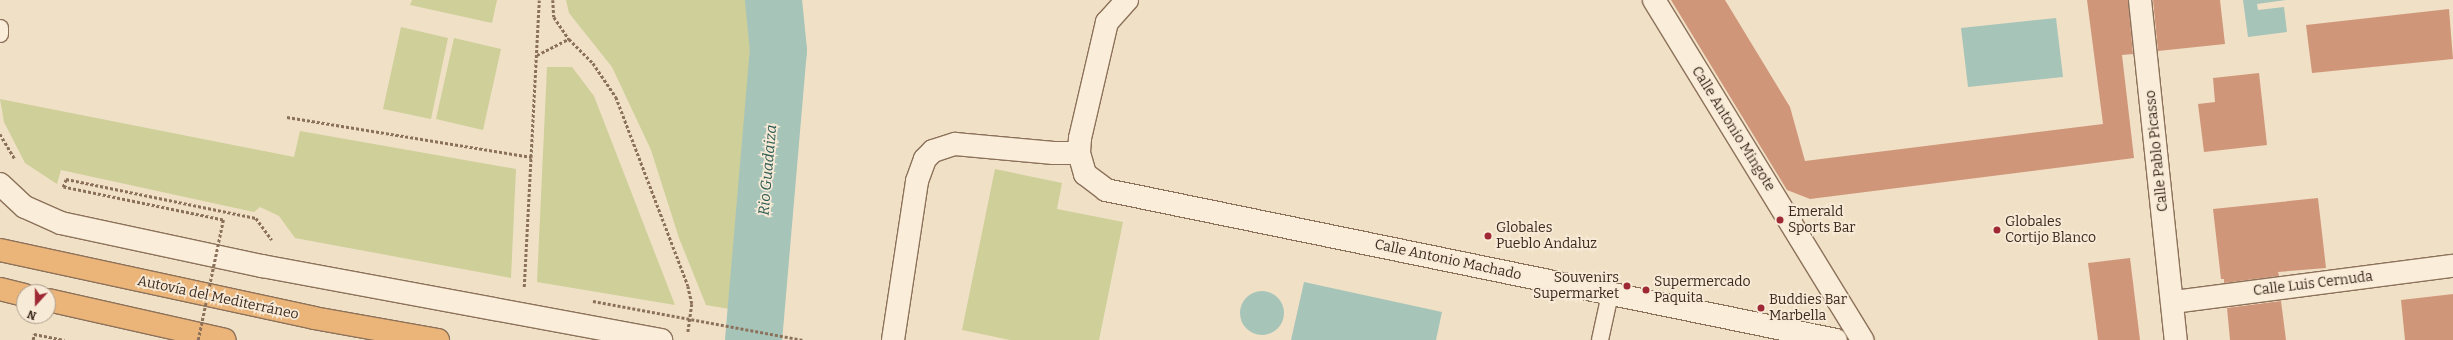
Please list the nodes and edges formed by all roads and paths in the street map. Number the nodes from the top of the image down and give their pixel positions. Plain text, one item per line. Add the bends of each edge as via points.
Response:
1 (539, 0) edge
2 (553, 0) edge
3 (1128, 0) edge
4 (1654, 0) edge
5 (2140, 0) edge
6 (0, 28) edge
7 (0, 34) edge
8 (569, 39) junction
9 (537, 55) junction
10 (287, 117) dead end
11 (0, 134) edge
12 (1079, 153) junction
13 (532, 157) junction
14 (16, 161) dead end
15 (0, 184) edge
16 (219, 230) dead end
17 (227, 232) dead end
18 (266, 240) dead end
19 (0, 250) edge
20 (2453, 266) edge
21 (516, 288) dead end
22 (0, 289) edge
23 (523, 289) junction
24 (531, 290) dead end
25 (16, 293) edge
26 (1610, 294) junction
27 (585, 300) dead end
28 (56, 302) edge
29 (2174, 302) junction
30 (33, 340) edge
31 (64, 340) edge
32 (198, 340) edge
33 (225, 340) edge
34 (438, 340) edge
35 (661, 340) edge
36 (687, 340) edge
37 (804, 340) edge
38 (893, 340) edge
39 (1600, 340) edge
40 (1836, 340) edge
41 (1862, 340) edge
42 (2176, 340) edge

1 - 9 path
2 - 8 path via 554,17
3 - 12 street via 1108,22
4 - 41 street, Calle Antonio Mingote
5 - 29 street, Calle Pablo Picasso
6 - 7 lane
8 - 9 path
8 - 36 path via 593,63 616,97 688,286 692,304
9 - 13 path
10 - 13 path
11 - 14 path
12 - 26 street, Calle Antonio Machado via 1085,174 1106,190
12 - 38 street via 955,144 933,151 924,159 917,181
13 - 23 path
15 - 35 street via 25,207 61,223 262,266
16 - 17 path
18 - 32 path, bridge via 274,242 256,218 66,179 63,187 223,220
19 - 34 highway, Autovía del Mediterráneo via 314,318
20 - 29 street, Calle Luis Cernuda
21 - 23 path
22 - 25 highway
23 - 24 path
26 - 39 lane
26 - 40 street, Calle Antonio Machado
27 - 37 path, bridge
28 - 33 highway
29 - 42 street, Calle Pablo Picasso
30 - 31 path via 34,334

